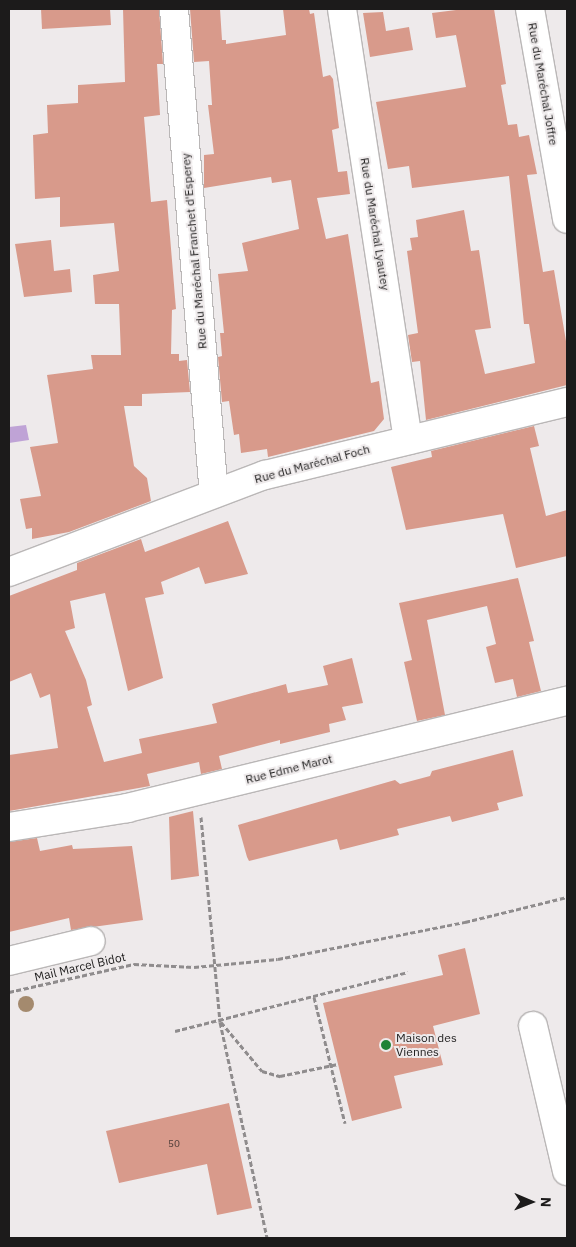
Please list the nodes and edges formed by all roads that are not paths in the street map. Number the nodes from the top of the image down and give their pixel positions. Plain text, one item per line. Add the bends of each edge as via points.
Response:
1 (174, 9) edge
2 (342, 9) edge
3 (530, 9) edge
4 (567, 219) edge
5 (567, 402) edge
6 (408, 440) junction
7 (214, 493) junction
8 (9, 572) edge
9 (567, 701) edge
10 (9, 827) edge
11 (91, 942) dead end
12 (9, 961) edge
13 (533, 1026) dead end
14 (567, 1171) edge

1 - 7 street, Rue du Maréchal Franchet d'Esperey
2 - 6 street, Rue du Maréchal Lyautey
3 - 4 street, Rue du Maréchal Joffre
5 - 6 street, Rue du Maréchal Foch
6 - 7 street, Rue du Maréchal Foch via 265,475
7 - 8 street, Rue du Maréchal Foch
9 - 10 street, Rue Edme Marot via 127,808
11 - 12 street
13 - 14 street

